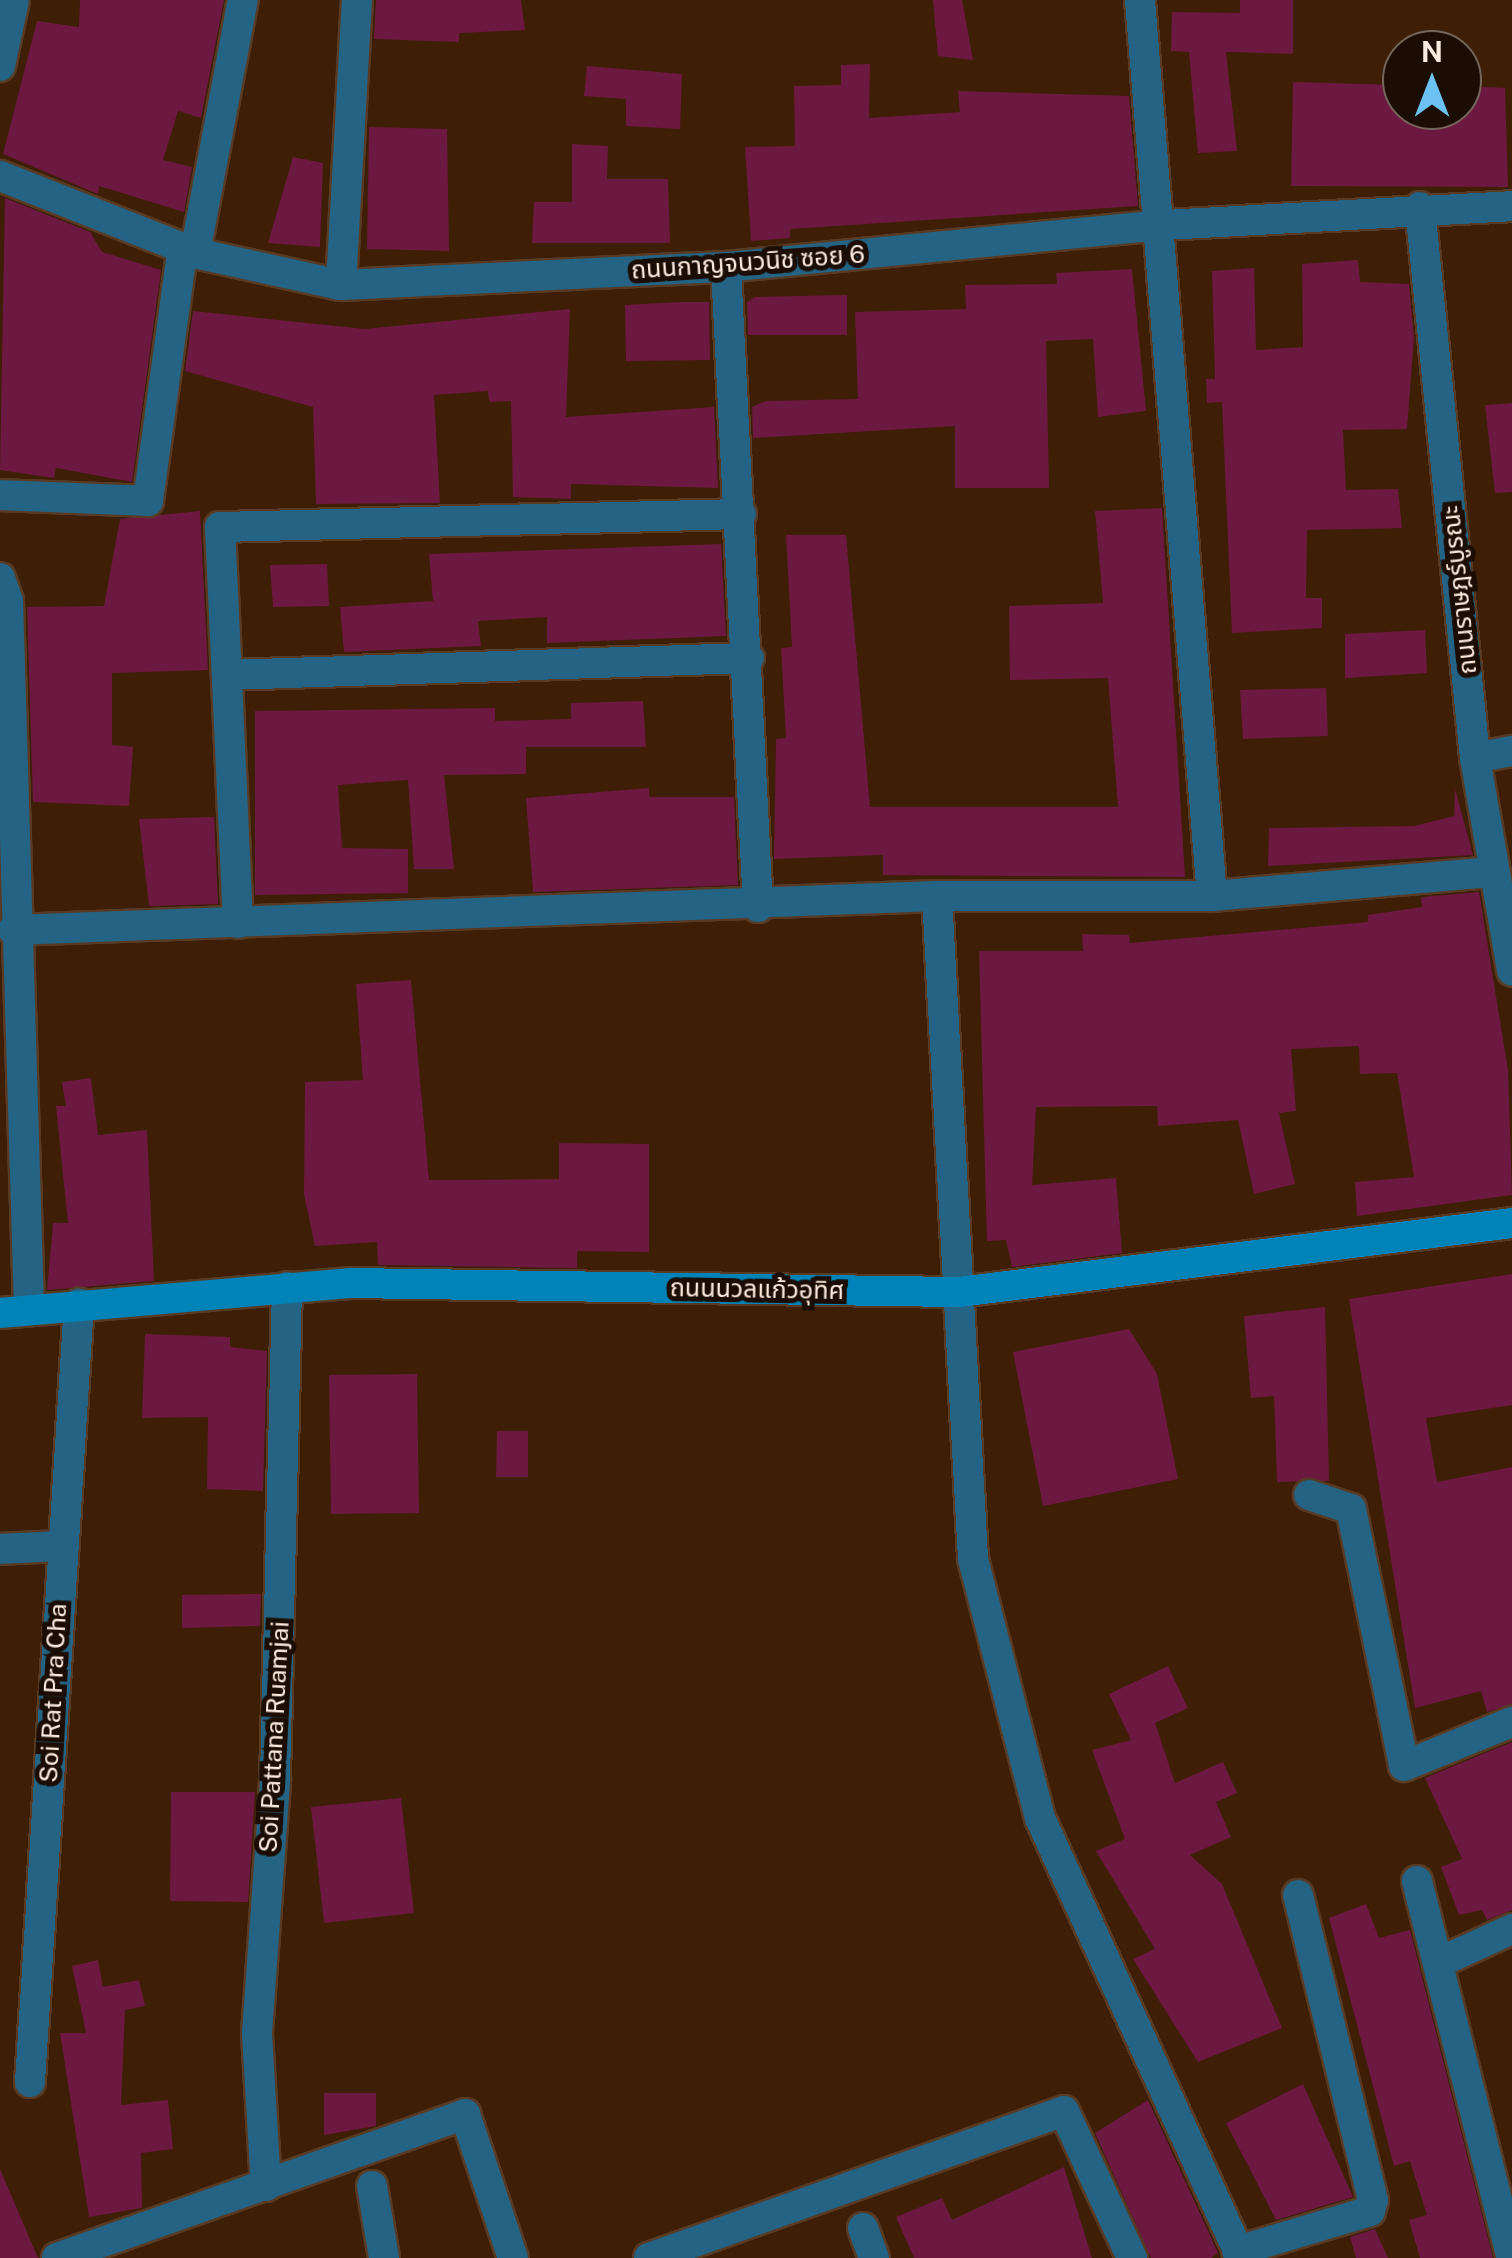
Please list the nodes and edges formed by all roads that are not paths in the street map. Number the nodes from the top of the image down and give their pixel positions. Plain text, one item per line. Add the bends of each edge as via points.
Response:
1 (14, 0) edge
2 (243, 0) edge
3 (357, 0) edge
4 (1140, 0) edge
5 (0, 66) edge
6 (0, 176) edge
7 (1512, 206) edge
8 (1420, 207) junction
9 (1164, 225) junction
10 (189, 250) junction
11 (726, 267) junction
12 (341, 284) junction
13 (0, 496) edge
14 (741, 514) junction
15 (0, 578) edge
16 (749, 658) junction
17 (227, 676) junction
18 (1512, 750) edge
19 (1475, 758) junction
20 (4, 801) edge
21 (1492, 872) junction
22 (937, 896) junction
23 (1212, 896) junction
24 (758, 907) junction
25 (238, 923) junction
26 (14, 930) junction
27 (1512, 971) edge
28 (1512, 1223) edge
29 (287, 1287) junction
30 (959, 1292) junction
31 (79, 1304) junction
32 (14, 1312) edge
33 (1308, 1495) dead end
34 (62, 1546) junction
35 (0, 1549) edge
36 (1512, 1722) edge
37 (1417, 1881) dead end
38 (1298, 1896) dead end
39 (1512, 1929) edge
40 (1440, 1962) junction
41 (30, 2082) dead end
42 (266, 2186) junction
43 (372, 2186) dead end
44 (1504, 2189) edge
45 (862, 2228) dead end
46 (1239, 2254) edge
47 (57, 2258) edge
48 (384, 2258) edge
49 (513, 2258) edge
50 (649, 2258) edge
51 (874, 2258) edge
52 (1132, 2258) edge
53 (1512, 2258) edge

1 - 5 street
2 - 10 street
3 - 12 street
4 - 9 street
6 - 10 street, ถนนกาญจนวนิช ซอย 6
7 - 8 street, ถนนกาญจนวนิช ซอย 6
8 - 9 street, ถนนกาญจนวนิช ซอย 6
8 - 19 street, ถนนราษฎร์บูรณะ
9 - 11 street, ถนนกาญจนวนิช ซอย 6
9 - 23 street
10 - 12 street, ถนนกาญจนวนิช ซอย 6
10 - 13 street via 148,501
11 - 12 street, ถนนกาญจนวนิช ซอย 6
11 - 14 street
14 - 16 street
14 - 17 street via 220,527
15 - 20 street via 8,601
16 - 17 street
16 - 24 street
17 - 25 street
18 - 19 street
19 - 21 street, ถนนราษฎร์บูรณะ
20 - 26 street
21 - 23 street
21 - 27 street, ถนนราษฎร์บูรณะ
22 - 23 street
22 - 24 street
22 - 30 street
24 - 25 street
25 - 26 street
26 - 32 street
28 - 30 street, ถนนนวลแก้วอุทิศ
29 - 30 street, ถนนนวลแก้วอุทิศ
29 - 31 street, ถนนนวลแก้วอุทิศ
29 - 42 street, Soi Pattana Ruamjai via 275,1779 257,2033
30 - 46 street via 973,1560 1040,1818
31 - 32 street, ถนนนวลแก้วอุทิศ
31 - 34 street, Soi Rat Pra Cha
33 - 36 street via 1352,1509 1404,1766
34 - 35 street
34 - 41 street, Soi Rat Pra Cha
37 - 40 street
38 - 46 street via 1373,2200 1370,2211
39 - 40 street
40 - 44 street
42 - 47 street
42 - 49 street via 465,2114
43 - 48 street
44 - 53 street
45 - 51 street
50 - 52 street via 1064,2110

